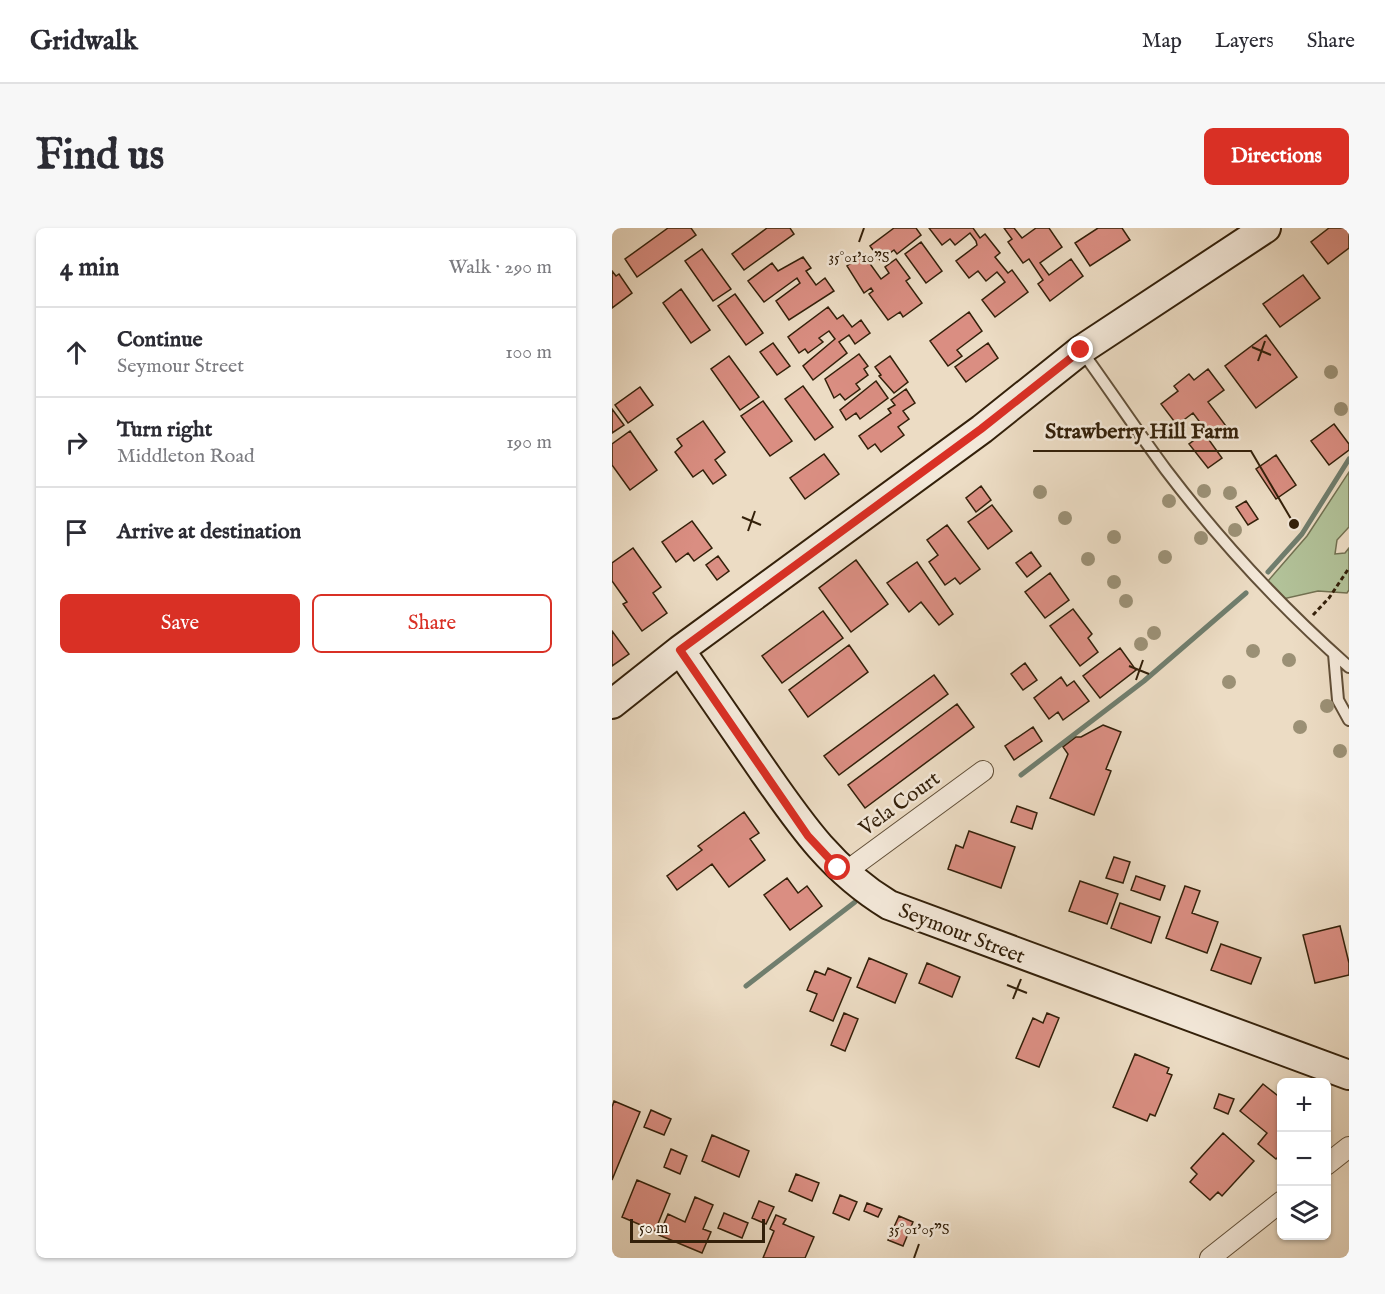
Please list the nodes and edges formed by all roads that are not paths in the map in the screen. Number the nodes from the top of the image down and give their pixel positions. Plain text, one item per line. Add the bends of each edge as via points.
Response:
1 (1266, 228) edge
2 (1081, 350) junction
3 (680, 650) junction
4 (1334, 654) junction
5 (1349, 667) edge
6 (612, 704) edge
7 (1349, 720) edge
8 (983, 771) dead end
9 (844, 873) junction
10 (1349, 1075) edge
11 (1349, 1147) edge
12 (1331, 1161) edge
13 (1277, 1204) edge
14 (1210, 1258) edge

1 - 2 street
2 - 3 street via 981,429
2 - 4 lane via 1166,470 1279,601
3 - 6 street
3 - 9 street, Seymour Street via 808,836
4 - 5 lane
4 - 7 lane via 1338,700
8 - 9 street, Vela Court
9 - 10 street, Seymour Street via 889,905
11 - 12 street
13 - 14 street

